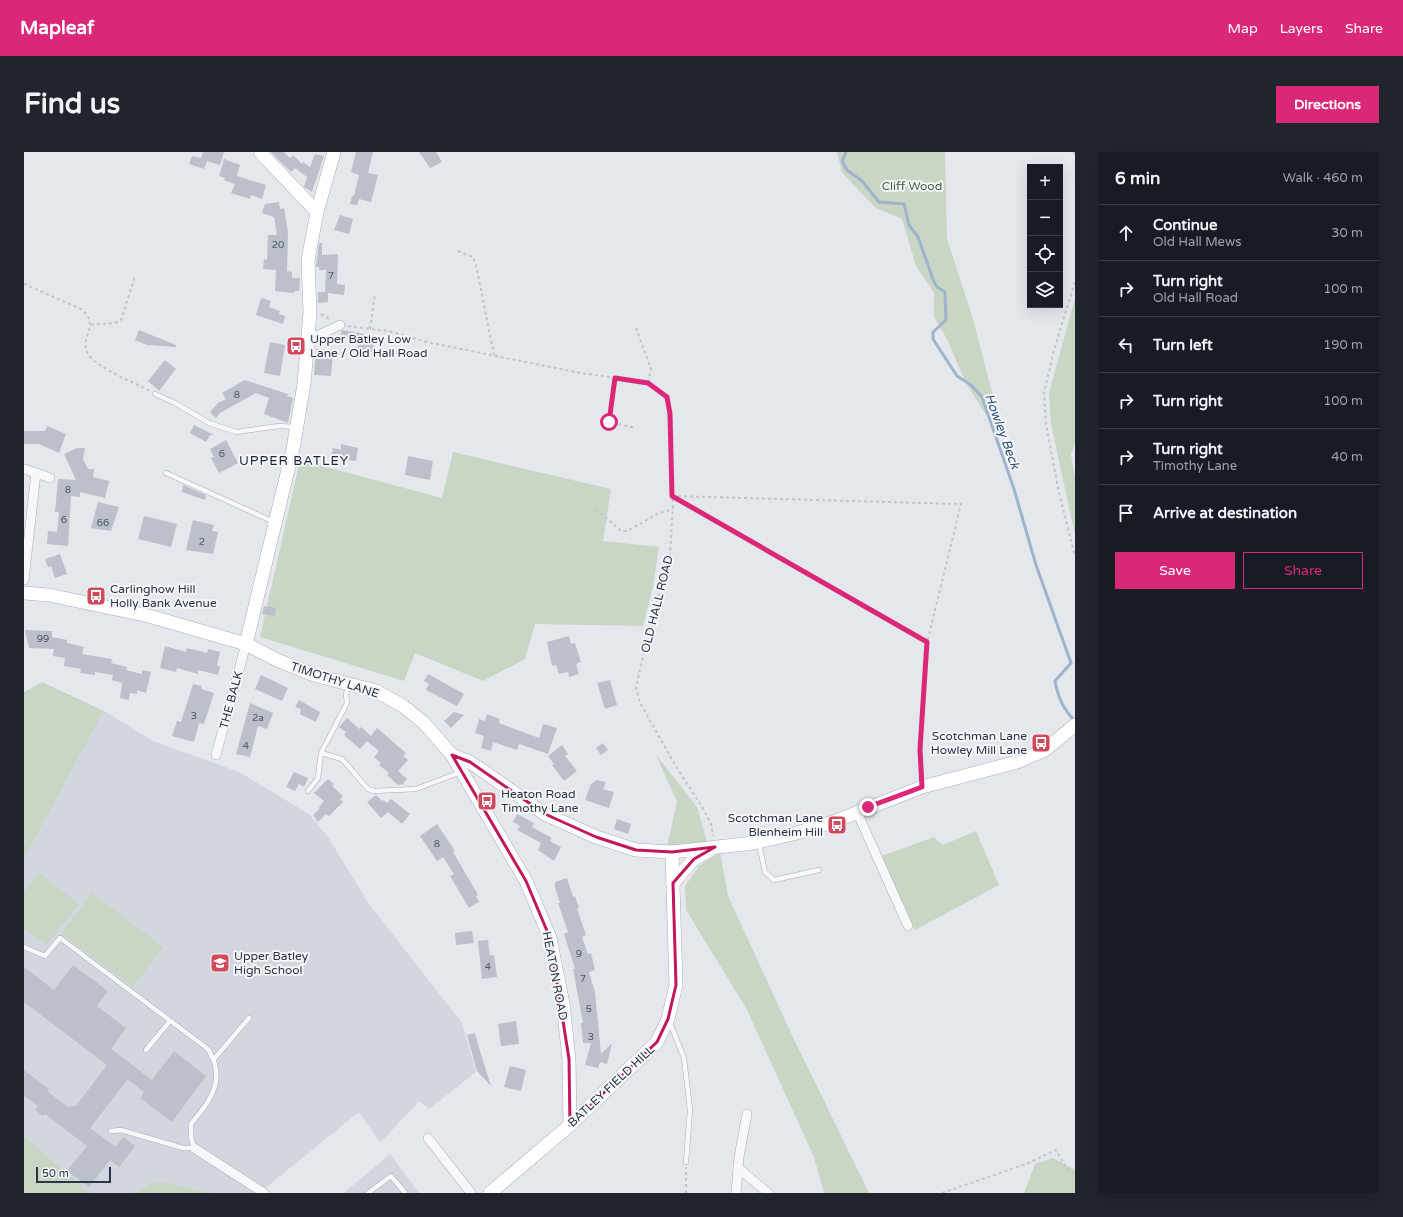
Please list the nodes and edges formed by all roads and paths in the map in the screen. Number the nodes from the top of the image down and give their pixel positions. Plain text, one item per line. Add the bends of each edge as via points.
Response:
1 (260, 152) edge
2 (334, 152) edge
3 (1074, 152) edge
4 (1075, 156) edge
5 (317, 212) junction
6 (458, 251) dead end
7 (134, 276) dead end
8 (1075, 282) edge
9 (24, 284) edge
10 (375, 293) dead end
11 (310, 312) junction
12 (91, 325) junction
13 (340, 325) junction
14 (636, 328) dead end
15 (370, 329) junction
16 (308, 340) junction
17 (494, 355) junction
18 (615, 378) junction
19 (648, 383) junction
20 (155, 394) joint
21 (296, 427) junction
22 (636, 428) dead end
23 (24, 469) edge
24 (36, 473) junction
25 (166, 473) dead end
26 (50, 478) dead end
27 (672, 496) junction
28 (596, 509) dead end
29 (673, 509) junction
30 (274, 522) junction
31 (1075, 556) edge
32 (24, 580) edge
33 (24, 594) edge
34 (927, 642) junction
35 (246, 644) junction
36 (350, 684) junction
37 (1071, 730) edge
38 (321, 753) junction
39 (216, 755) dead end
40 (452, 755) junction
41 (462, 772) junction
42 (922, 787) junction
43 (308, 791) dead end
44 (857, 812) junction
45 (758, 842) junction
46 (716, 847) junction
47 (672, 852) junction
48 (819, 870) dead end
49 (673, 883) junction
50 (908, 926) dead end
51 (24, 947) edge
52 (249, 1018) dead end
53 (668, 1019) junction
54 (170, 1021) junction
55 (146, 1050) dead end
56 (214, 1059) junction
57 (747, 1114) dead end
58 (570, 1125) junction
59 (111, 1131) dead end
60 (428, 1138) dead end
61 (194, 1148) junction
62 (686, 1162) joint
63 (738, 1168) junction
64 (1075, 1173) edge
65 (264, 1193) edge
66 (368, 1193) edge
67 (405, 1193) edge
68 (471, 1193) edge
69 (490, 1193) edge
70 (686, 1193) edge
71 (736, 1193) edge
72 (768, 1193) edge
73 (942, 1193) edge

1 - 5 street
2 - 5 street
3 - 4 path
5 - 11 street via 308,260
6 - 17 path via 473,257 476,265
7 - 12 path via 121,320 115,324 100,322
8 - 31 path via 1044,393 1046,424 1059,494
9 - 12 path via 82,310 89,315
10 - 15 path
11 - 13 path, OLD HALL ROAD via 320,314
11 - 16 street
12 - 20 path via 85,346 96,364
13 - 15 path, OLD HALL ROAD
13 - 16 street
14 - 19 path via 651,369
15 - 17 path, OLD HALL ROAD
16 - 21 street via 304,384
17 - 18 path, OLD HALL ROAD
18 - 19 path, OLD HALL ROAD
18 - 22 path via 609,422
19 - 27 path, OLD HALL ROAD via 667,397 670,414
20 - 21 lane via 209,423 236,432 279,426
21 - 30 street
23 - 24 street
24 - 26 street
24 - 32 street
25 - 30 lane
27 - 29 path, OLD HALL ROAD
27 - 34 path
27 - 34 path via 961,504
28 - 29 path via 621,532
29 - 46 path, OLD HALL ROAD via 670,555 636,687 640,703 678,770 702,805 711,824
30 - 35 street
33 - 35 street, TIMOTHY LANE via 49,595 149,616
34 - 42 path via 920,749
35 - 36 street, TIMOTHY LANE via 314,675
35 - 39 street, THE BALK
36 - 38 lane via 346,694 347,703
36 - 40 street, TIMOTHY LANE via 376,691 403,706 424,723
37 - 42 street, TIMOTHY LANE via 1045,750 1017,762
38 - 41 lane via 342,759 368,789 374,791 416,789
38 - 43 lane via 318,778
40 - 41 street, HEATON ROAD
40 - 47 street, TIMOTHY LANE via 470,762 545,814 596,837 636,850
41 - 58 street, HEATON ROAD via 526,881 550,938 563,1004 569,1059
42 - 44 street, TIMOTHY LANE
44 - 45 street, TIMOTHY LANE via 797,834
44 - 50 street
45 - 46 street, TIMOTHY LANE
45 - 48 lane via 765,872 770,879 780,880
46 - 47 street, TIMOTHY LANE
46 - 49 street via 694,859
47 - 49 street, BATLEY FIELD HILL
49 - 53 street, BATLEY FIELD HILL via 676,986
51 - 54 lane via 45,956 60,938
52 - 56 lane
53 - 58 street, BATLEY FIELD HILL via 658,1042
53 - 62 lane via 684,1058 690,1110
54 - 55 lane
54 - 56 lane via 208,1049
56 - 61 lane via 218,1076 215,1089 206,1106 191,1124
57 - 63 street
58 - 69 street, BATLEY FIELD HILL
59 - 61 lane via 121,1130 183,1148
60 - 68 street
61 - 65 street
62 - 70 path
63 - 71 street
63 - 72 street
64 - 73 path via 1067,1169 1056,1150 1026,1164
66 - 67 lane via 391,1176

